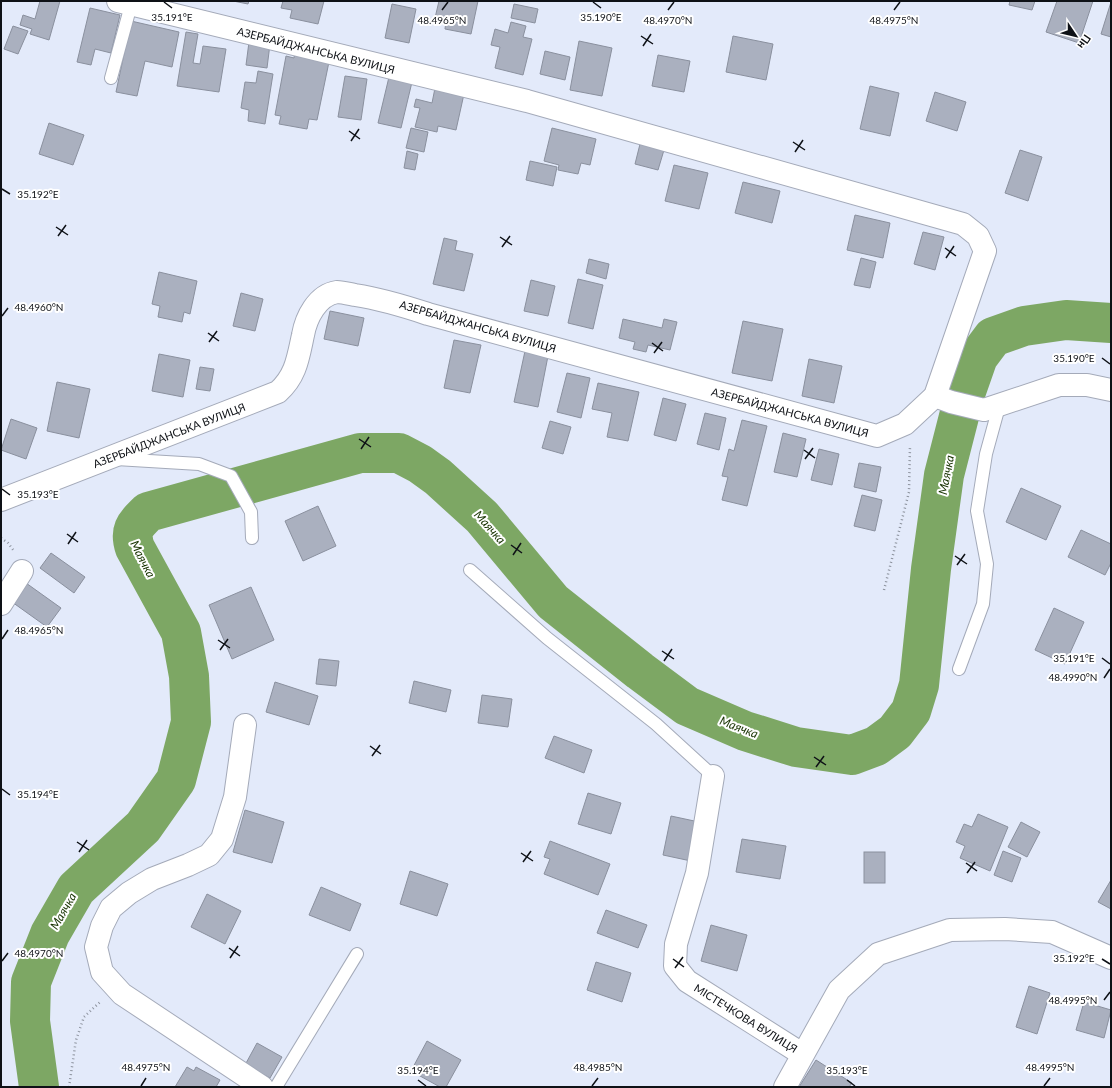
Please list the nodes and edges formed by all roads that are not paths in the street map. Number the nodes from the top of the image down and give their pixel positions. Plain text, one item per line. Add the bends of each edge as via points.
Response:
1 (125, 3) edge
2 (111, 78) dead end
3 (1111, 390) edge
4 (943, 399) junction
5 (992, 406) junction
6 (107, 458) junction
7 (1, 500) edge
8 (252, 538) dead end
9 (470, 570) dead end
10 (22, 571) dead end
11 (1, 604) edge
12 (959, 669) dead end
13 (245, 725) dead end
14 (713, 776) joint
15 (357, 954) dead end
16 (1111, 958) edge
17 (802, 1054) junction
18 (262, 1087) edge
19 (276, 1087) edge
20 (785, 1087) edge

1 - 2 lane
1 - 4 street, АЗЕРБАЙДЖАНСЬКА ВУЛИЦЯ via 527,101 963,224 978,236 984,251
3 - 5 street via 1088,385 1059,386
4 - 5 street
4 - 6 street, АЗЕРБАЙДЖАНСЬКА ВУЛИЦЯ via 905,424 877,436 428,314 383,299 337,292 323,298 311,311 297,364 288,383 278,392
5 - 12 lane via 977,511 987,564 983,604
6 - 7 street, АЗЕРБАЙДЖАНСЬКА ВУЛИЦЯ
6 - 8 lane via 199,464 231,476 251,512
9 - 14 lane via 547,638 656,724
10 - 11 street
13 - 18 street via 235,797 222,839 209,855 152,879 111,908 96,947 102,972 122,994
14 - 17 street, МІСТЕЧКОВА ВУЛИЦЯ via 697,873 676,944 675,966 687,981
15 - 19 lane
16 - 17 street, МІСТЕЧКОВА ВУЛИЦЯ via 1052,932 1005,929 950,930 878,954 839,990
17 - 20 street, МІСТЕЧКОВА ВУЛИЦЯ

